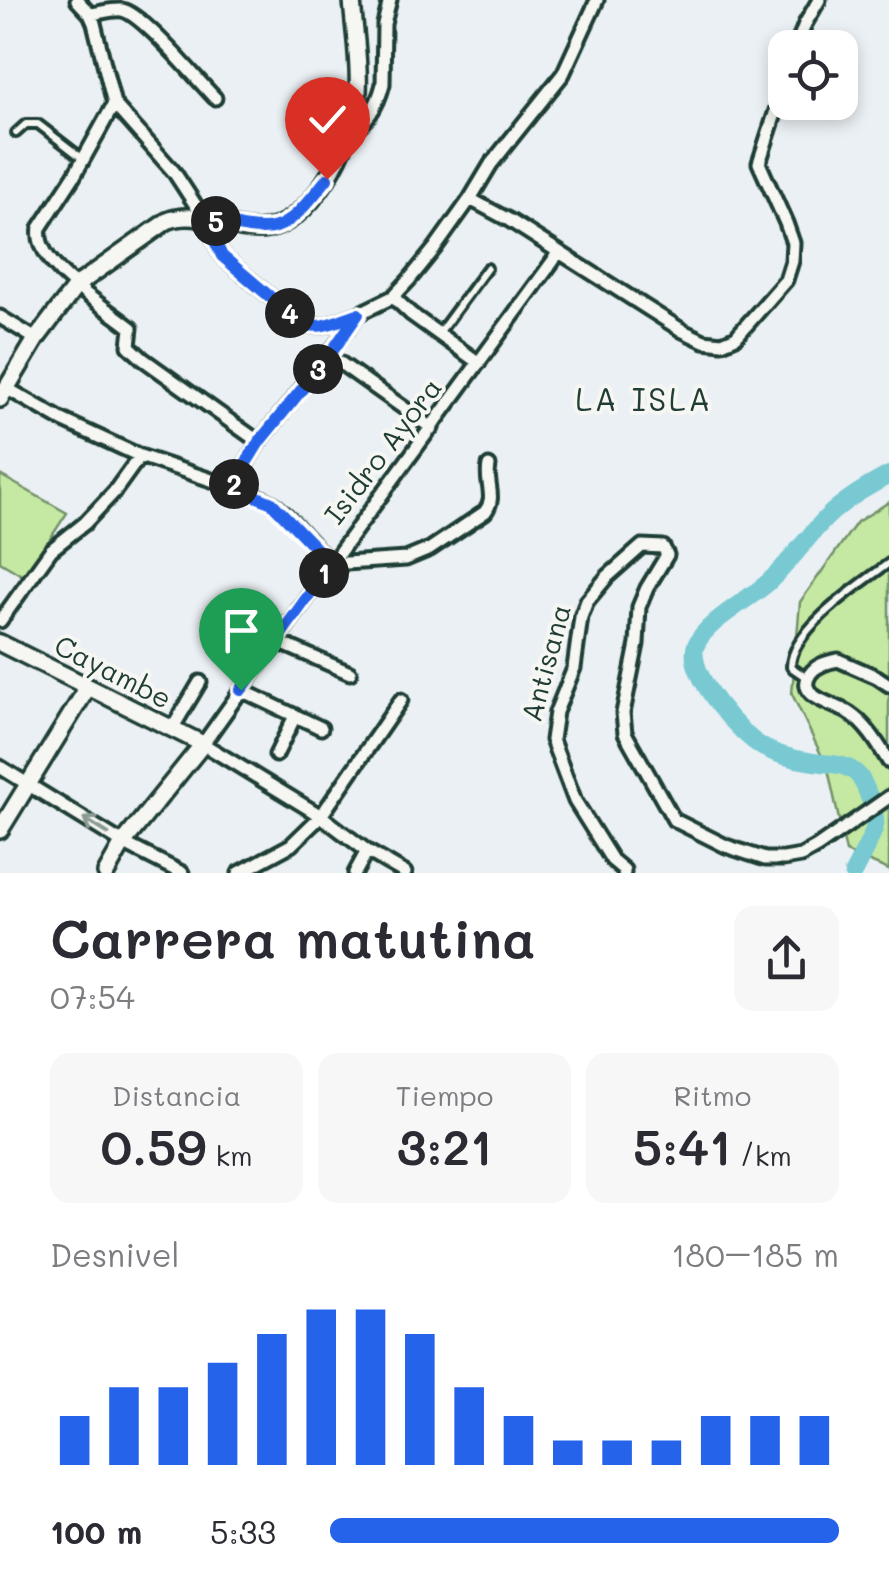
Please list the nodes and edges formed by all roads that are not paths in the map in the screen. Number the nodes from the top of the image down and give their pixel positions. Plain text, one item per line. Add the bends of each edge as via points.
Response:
1 (77, 0) edge
2 (352, 0) edge
3 (390, 0) edge
4 (597, 0) edge
5 (819, 0) edge
6 (90, 14) junction
7 (804, 30) edge
8 (215, 98) dead end
9 (114, 104) junction
10 (773, 120) edge
11 (350, 132) junction
12 (16, 133) dead end
13 (84, 159) junction
14 (470, 199) junction
15 (204, 218) junction
16 (558, 252) junction
17 (487, 268) dead end
18 (77, 285) junction
19 (393, 296) junction
20 (358, 314) junction
21 (0, 318) edge
22 (439, 333) junction
23 (36, 339) junction
24 (329, 356) junction
25 (479, 363) junction
26 (2, 396) edge
27 (432, 428) junction
28 (259, 442) junction
29 (140, 456) junction
30 (489, 466) dead end
31 (232, 486) junction
32 (889, 563) edge
33 (331, 564) junction
34 (0, 621) edge
35 (276, 641) junction
36 (0, 642) edge
37 (350, 673) dead end
38 (808, 679) junction
39 (200, 682) dead end
40 (889, 684) edge
41 (88, 687) junction
42 (241, 690) junction
43 (401, 700) dead end
44 (295, 716) junction
45 (321, 728) dead end
46 (172, 730) junction
47 (202, 744) junction
48 (276, 754) dead end
49 (889, 762) edge
50 (0, 767) edge
51 (30, 784) junction
52 (888, 798) edge
53 (321, 816) junction
54 (0, 830) edge
55 (123, 842) junction
56 (366, 851) junction
57 (623, 872) edge
58 (106, 873) edge
59 (182, 873) edge
60 (240, 873) edge
61 (355, 873) edge
62 (405, 873) edge

1 - 6 street
2 - 11 street via 359,71
3 - 11 street via 383,84 367,119
4 - 14 street via 562,74
5 - 7 street
6 - 8 street via 129,13
6 - 9 street
9 - 13 street
9 - 15 street
10 - 16 street via 759,163 786,223 792,261 786,280 736,337 704,342
11 - 15 street via 327,179 288,222 252,230
12 - 13 lane via 38,124
13 - 18 street via 38,238 46,256
14 - 16 street
14 - 19 street
15 - 18 street via 167,221
15 - 20 street via 222,256 300,322 320,328
16 - 25 street, Isidro Ayora
17 - 22 lane
18 - 23 street
18 - 28 street via 131,328 129,346 142,360
19 - 20 street
19 - 22 street
20 - 24 street
21 - 23 street
22 - 25 street
23 - 26 street
24 - 27 street
24 - 28 street
25 - 27 street, Isidro Ayora
26 - 29 street
27 - 33 street, Isidro Ayora
28 - 31 street
29 - 31 street
29 - 34 street via 85,523 50,550
30 - 33 street via 490,505 430,548 406,559
31 - 33 street via 272,503
32 - 38 lane via 816,621 792,654 791,666
33 - 35 street, Isidro Ayora
35 - 37 street
35 - 42 street, Isidro Ayora
36 - 41 street, Cayambe
38 - 40 street via 818,666 838,660
38 - 49 street via 817,700 848,712
39 - 46 street
41 - 46 street, Cayambe
41 - 51 street
42 - 44 street
42 - 47 street, Isidro Ayora
43 - 53 street
44 - 45 street
44 - 48 street
46 - 47 street, Cayambe
47 - 53 street, Cayambe
47 - 55 street, Isidro Ayora
50 - 51 street
51 - 54 street
55 -> 51 street
52 - 57 street, Antisana via 817,847 784,859 726,846 674,820 624,733 638,607 667,555 663,547 642,546 587,601 552,740 575,800
53 - 56 street, Cayambe
53 - 60 street via 291,845
55 - 58 street, Isidro Ayora
55 - 59 street
56 - 61 street
56 - 62 street, Cayambe

